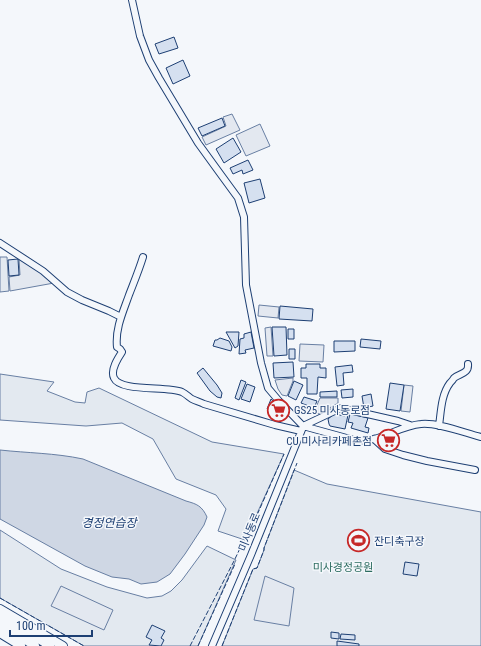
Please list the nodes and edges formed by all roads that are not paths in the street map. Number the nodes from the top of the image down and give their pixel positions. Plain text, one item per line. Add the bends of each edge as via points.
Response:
1 (132, 0) edge
2 (0, 243) edge
3 (143, 257) dead end
4 (121, 317) junction
5 (468, 364) dead end
6 (410, 426) junction
7 (439, 426) junction
8 (302, 429) junction
9 (481, 437) edge
10 (374, 439) junction
11 (475, 470) dead end
12 (0, 609) edge
13 (0, 615) edge
14 (0, 624) edge
15 (0, 633) edge
16 (21, 646) edge
17 (35, 646) edge
18 (50, 646) edge
19 (63, 646) edge
20 (212, 646) edge

1 - 8 street via 140,36 149,60 198,144 238,198 244,217 246,285 268,388
2 - 4 street via 43,271 68,292
3 - 4 street
4 - 8 street via 117,347 122,352 113,374 118,382 124,385 182,392 204,404 275,425
5 - 7 street via 467,371 454,378 444,393
6 - 7 street via 423,423
6 - 8 street via 341,408
6 - 10 street
7 - 9 street
8 - 10 street via 354,440
8 - 20 street, 미사동로
10 - 11 street via 385,448 403,455
12 - 19 main road
13 - 18 main road
14 - 17 main road
15 - 16 main road

